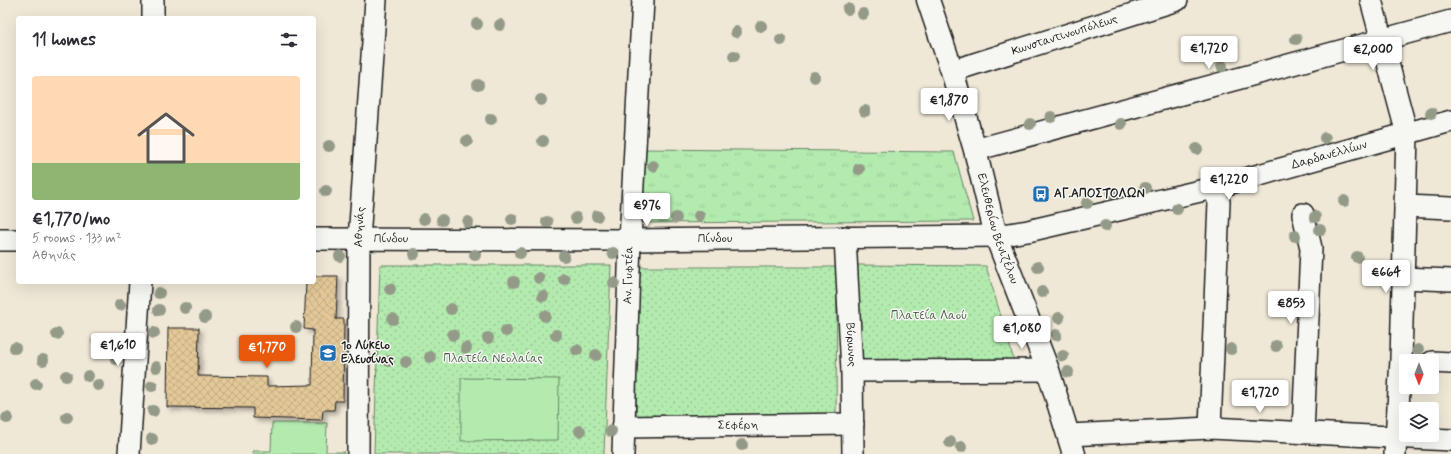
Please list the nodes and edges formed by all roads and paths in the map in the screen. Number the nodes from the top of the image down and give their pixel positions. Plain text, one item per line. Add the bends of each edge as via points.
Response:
1 (153, 0) edge
2 (376, 0) edge
3 (643, 0) edge
4 (928, 0) edge
5 (1177, 0) edge
6 (1371, 0) edge
7 (153, 16) edge
8 (1451, 21) edge
9 (1382, 41) junction
10 (952, 71) junction
11 (1450, 122) edge
12 (1407, 134) junction
13 (975, 150) junction
14 (1213, 188) junction
15 (1405, 206) junction
16 (1451, 208) edge
17 (1303, 214) dead end
18 (996, 236) junction
19 (845, 237) junction
20 (316, 239) edge
21 (359, 239) junction
22 (0, 240) edge
23 (16, 240) edge
24 (630, 240) junction
25 (1402, 278) junction
26 (1451, 280) edge
27 (140, 284) edge
28 (1407, 354) edge
29 (1439, 362) edge
30 (1451, 363) edge
31 (1048, 370) junction
32 (852, 371) junction
33 (1403, 394) edge
34 (853, 424) junction
35 (623, 427) junction
36 (1210, 428) junction
37 (1303, 433) junction
38 (1451, 440) edge
39 (1072, 445) edge
40 (1396, 446) edge
41 (129, 454) edge
42 (358, 454) edge
43 (623, 454) edge
44 (853, 454) edge

1 - 7 street
2 - 21 street, Αθηνάς
3 - 24 street, Αν. Γυφτέα
4 - 10 main road, Ελευθερίου Βενιζέλου
5 - 10 street, Κωνσταντινουπόλεως
6 - 9 street
8 - 9 street
9 - 12 street
9 - 13 street
10 - 13 main road, Ελευθερίου Βενιζέλου
11 - 12 street, Δαρδανελλίων
12 - 14 street, Δαρδανελλίων
12 - 15 street
13 - 18 main road, Ελευθερίου Βενιζέλου
14 - 18 street, Δαρδανελλίων via 1028,231
14 - 36 street via 1219,202
15 - 16 street
15 - 25 street
17 - 37 street via 1311,248
18 - 19 street, Πίνδου
18 - 31 main road, Ελευθερίου Βενιζέλου
19 - 24 street, Πίνδου
19 - 32 street, Βύρωνος
20 - 21 street, Πίνδου
21 - 24 street, Πίνδου
21 - 42 street, Αθηνάς
22 - 23 street
24 - 35 street, Αν. Γυφτέα
25 - 26 street
25 - 28 street
27 - 41 street
29 - 30 street
31 - 32 street
31 - 39 main road, Ελευθερίου Βενιζέλου
32 - 34 street, Βύρωνος
33 - 40 street
34 - 35 street, Σεφέρη
34 - 44 street, Βύρωνος
35 - 43 street, Αν. Γυφτέα
36 - 37 street
36 - 39 street
37 - 40 street
38 - 40 street

